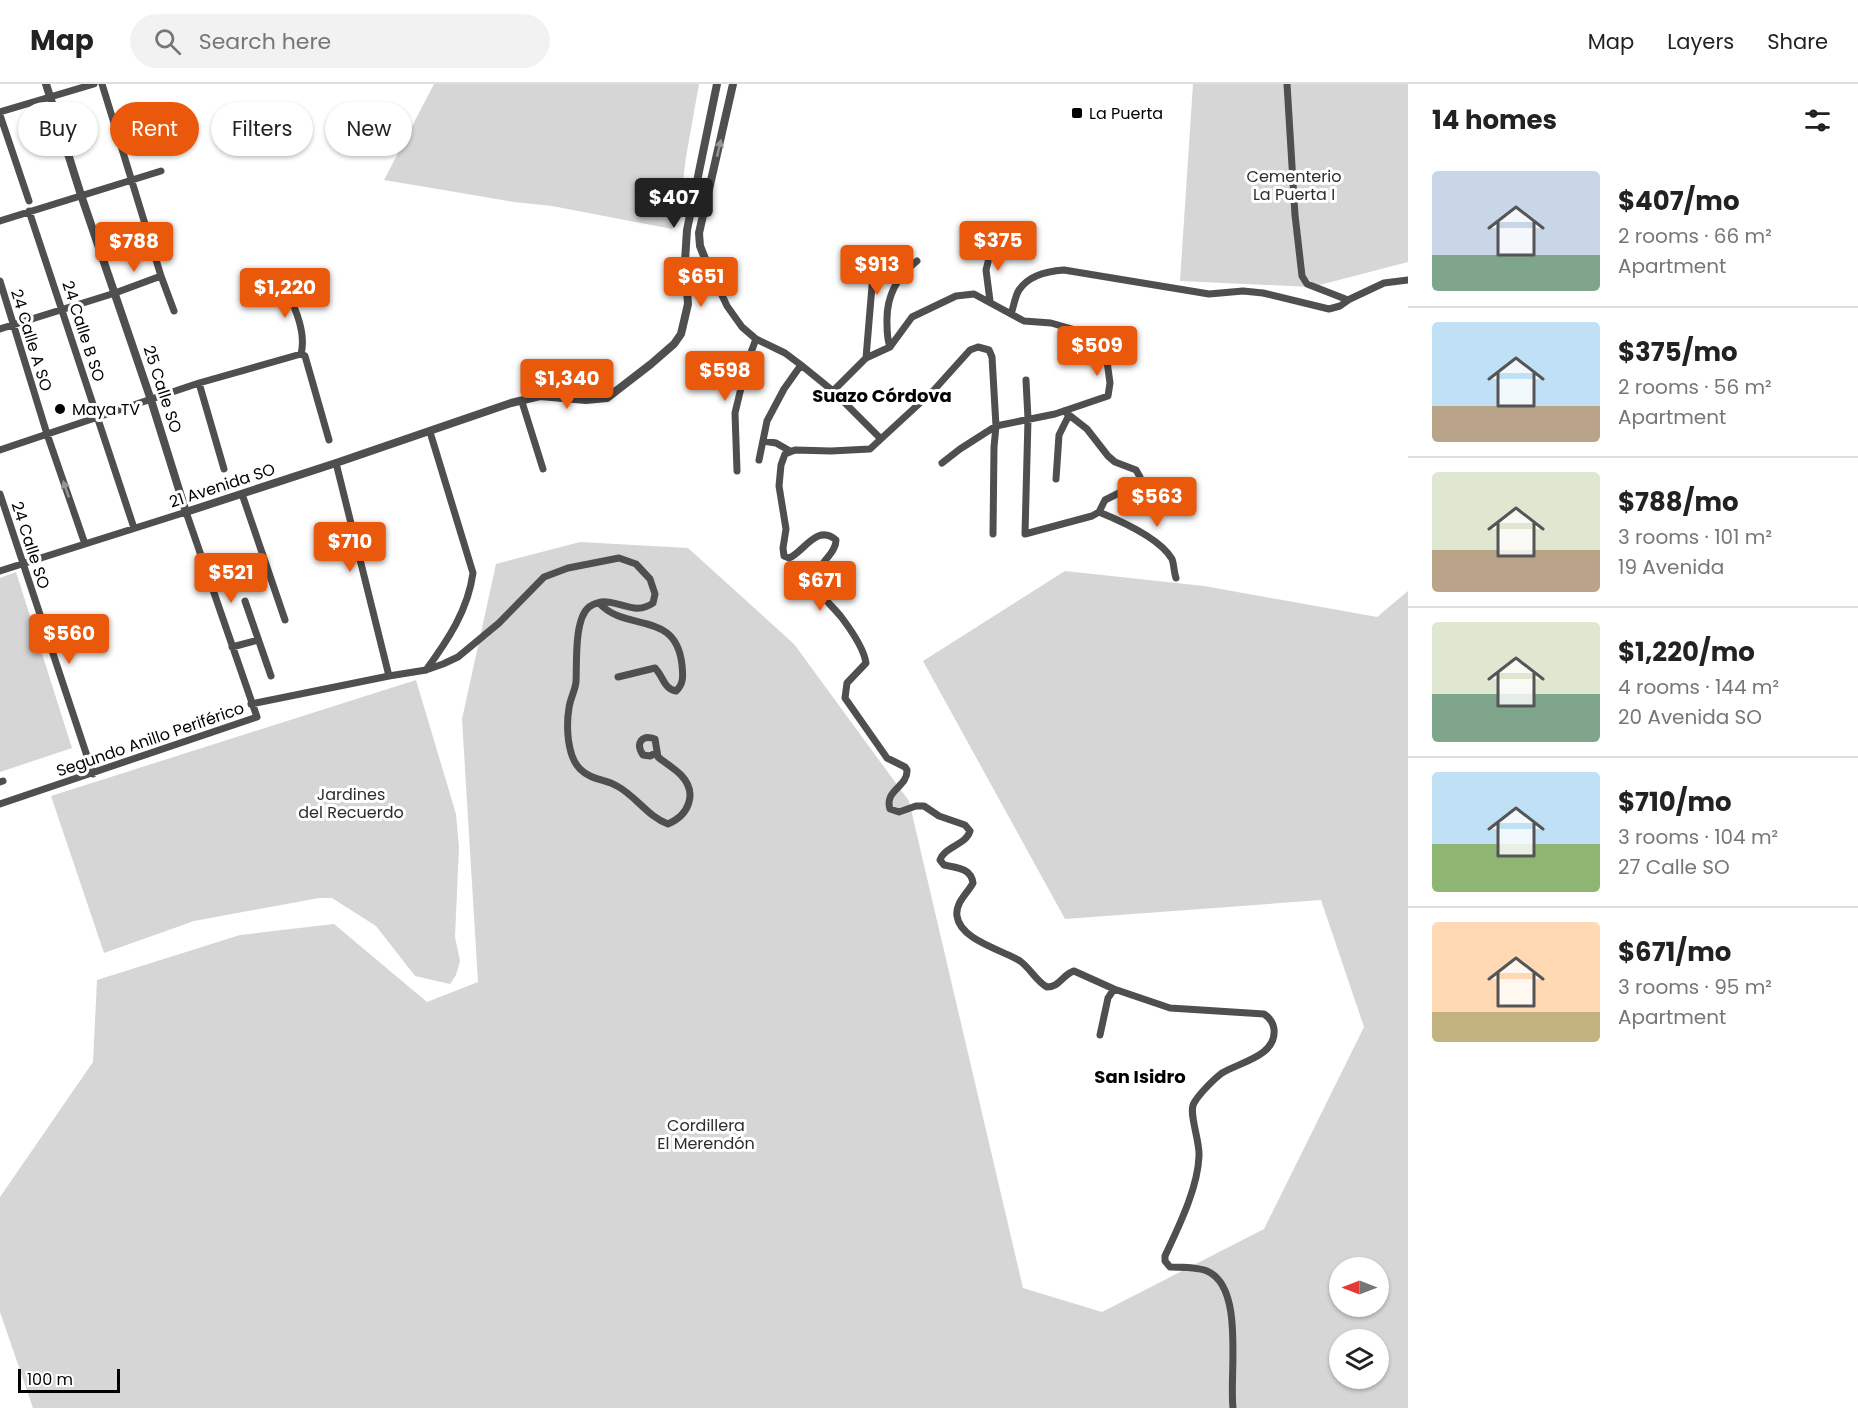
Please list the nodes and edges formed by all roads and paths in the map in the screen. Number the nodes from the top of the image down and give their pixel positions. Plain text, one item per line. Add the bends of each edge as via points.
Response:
1 (46, 84) edge
2 (94, 84) edge
3 (102, 84) edge
4 (717, 84) edge
5 (733, 84) edge
6 (1287, 84) edge
7 (50, 97) junction
8 (714, 99) junction
9 (729, 103) junction
10 (0, 114) edge
11 (161, 171) dead end
12 (132, 179) junction
13 (81, 195) junction
14 (28, 201) dead end
15 (693, 202) junction
16 (705, 205) junction
17 (29, 211) junction
18 (0, 221) edge
19 (993, 242) dead end
20 (875, 250) dead end
21 (685, 261) junction
22 (706, 261) junction
23 (916, 261) dead end
24 (161, 276) junction
25 (1408, 280) edge
26 (0, 281) edge
27 (285, 284) dead end
28 (115, 293) junction
29 (1348, 300) junction
30 (990, 301) junction
31 (63, 308) junction
32 (174, 311) dead end
33 (1011, 314) junction
34 (13, 324) junction
35 (0, 329) edge
36 (756, 339) junction
37 (890, 347) junction
38 (299, 354) junction
39 (866, 358) junction
40 (801, 365) junction
41 (1026, 380) dead end
42 (199, 384) junction
43 (833, 391) junction
44 (152, 399) junction
45 (522, 402) junction
46 (1066, 413) junction
47 (98, 417) junction
48 (1028, 419) junction
49 (996, 426) junction
50 (430, 432) junction
51 (47, 434) junction
52 (880, 438) junction
53 (330, 440) dead end
54 (763, 441) junction
55 (0, 450) edge
56 (790, 451) junction
57 (759, 460) dead end
58 (336, 463) junction
59 (942, 463) dead end
60 (224, 469) dead end
61 (543, 469) dead end
62 (737, 471) dead end
63 (1056, 478) dead end
64 (0, 494) edge
65 (242, 494) junction
66 (186, 512) junction
67 (1099, 512) junction
68 (134, 528) junction
69 (993, 534) dead end
70 (85, 544) junction
71 (22, 563) junction
72 (0, 571) edge
73 (1176, 578) dead end
74 (245, 601) dead end
75 (599, 603) junction
76 (285, 620) dead end
77 (255, 641) junction
78 (233, 649) junction
79 (426, 670) junction
80 (271, 676) dead end
81 (389, 676) junction
82 (618, 677) dead end
83 (251, 704) junction
84 (656, 753) dead end
85 (93, 774) junction
86 (0, 804) edge
87 (1113, 989) junction
88 (1100, 1035) dead end
89 (1233, 1408) edge

1 - 7 street, 25 Calle SO
2 - 7 street
3 - 12 street
4 - 8 street
5 - 9 street
6 - 29 street via 1302,276 1307,284
7 - 10 street
7 - 13 street, 25 Calle SO
8 - 9 street
8 - 15 street
16 -> 9 street
10 - 14 street
11 - 12 street
12 - 13 street
12 - 24 street
13 - 17 street
13 - 28 street, 25 Calle SO
15 - 16 street
15 - 21 street
16 - 22 street via 699,246
17 - 18 street
17 - 31 street, 24 Calle B SO
19 - 30 street via 986,270
20 - 39 street
21 - 22 street
21 - 45 street, 21 Avenida SO via 688,304 681,334 674,344 607,398 540,396
22 - 36 street via 727,306
23 - 37 street via 897,280 888,300
24 - 28 street
24 - 32 street
25 - 29 street via 1384,283
26 - 34 street, 24 Calle A SO
27 - 38 street via 302,338
28 - 31 street
28 - 44 street, 25 Calle SO
29 - 33 street via 1329,309 1263,293 1209,294 1064,270 1035,276 1020,289
30 - 33 street
30 - 37 street via 974,294 942,302 912,317
31 - 34 street
31 - 47 street, 24 Calle B SO
33 - 46 street via 1024,321 1051,323 1093,336 1106,354 1108,396
34 - 35 street
34 - 51 street, 24 Calle A SO
36 - 40 street
36 - 62 street via 735,413
37 - 39 street
38 - 42 street
38 - 53 street via 304,356
39 - 43 street
40 - 43 street
40 - 54 street via 772,411
41 - 48 street
42 - 44 street
42 - 60 street
43 - 52 street
44 - 47 street
44 - 66 street, 25 Calle SO
45 - 50 street, 21 Avenida SO
45 - 61 street
46 - 48 street
46 - 63 street via 1059,435
46 - 67 street via 1087,429 1108,456 1136,470 1140,477 1137,484 1105,500
47 - 51 street
47 - 68 street, 24 Calle B SO
48 - 49 street
48 - 67 street via 1025,534
49 - 52 street via 992,357 989,350 978,347 963,356 934,390
49 - 59 street
49 - 69 street
50 - 58 street, 21 Avenida SO
50 - 79 street via 473,573 457,626
51 - 55 street
70 -> 51 street, 24 Calle A SO
52 - 56 street via 874,446 863,450
54 - 56 street
54 - 57 street
56 - 87 street via 782,459 778,486 786,529 783,553 793,558 818,537 829,535 836,540 819,569 818,586 866,660 865,667 846,686 847,703 887,758 907,770 905,781 891,794 890,809 900,813 924,806 970,831 940,857 944,866 965,870 973,880 958,907 957,919 968,934 1020,961 1044,986 1055,986 1074,971
58 - 65 street, 21 Avenida SO
58 - 81 street
64 - 71 street, 24 Calle SO
65 - 66 street, 21 Avenida SO
65 - 76 street
66 - 68 street, 21 Avenida SO
66 - 78 street, 25 Calle SO
67 - 73 street via 1157,544 1172,559
68 - 70 street, 21 Avenida SO
70 - 71 street, 21 Avenida SO
71 - 72 street
71 - 85 street, 24 Calle SO
74 - 77 street
75 - 79 street, Segundo Anillo Periférico via 611,601 646,609 654,603 654,589 636,564 619,558 568,568 544,577 499,624 458,657
75 - 82 street via 612,614 667,632 677,644 681,658 683,677 676,691 670,690 655,668
75 - 84 street via 582,615 578,634 576,686 569,708 571,753 580,769 596,780 616,785 657,820 668,824 686,810 690,790 682,776
77 - 78 street
77 - 80 street
78 - 83 street, 25 Calle SO
79 - 81 street, Segundo Anillo Periférico
81 - 83 street, Segundo Anillo Periférico
83 - 85 street, Segundo Anillo Periférico via 256,719
85 - 86 street, Segundo Anillo Periférico
87 - 88 street
87 - 89 street via 1170,1008 1264,1014 1273,1023 1272,1043 1265,1051 1220,1075 1192,1106 1199,1159 1183,1216 1165,1256 1170,1267 1207,1270 1225,1287 1234,1355

